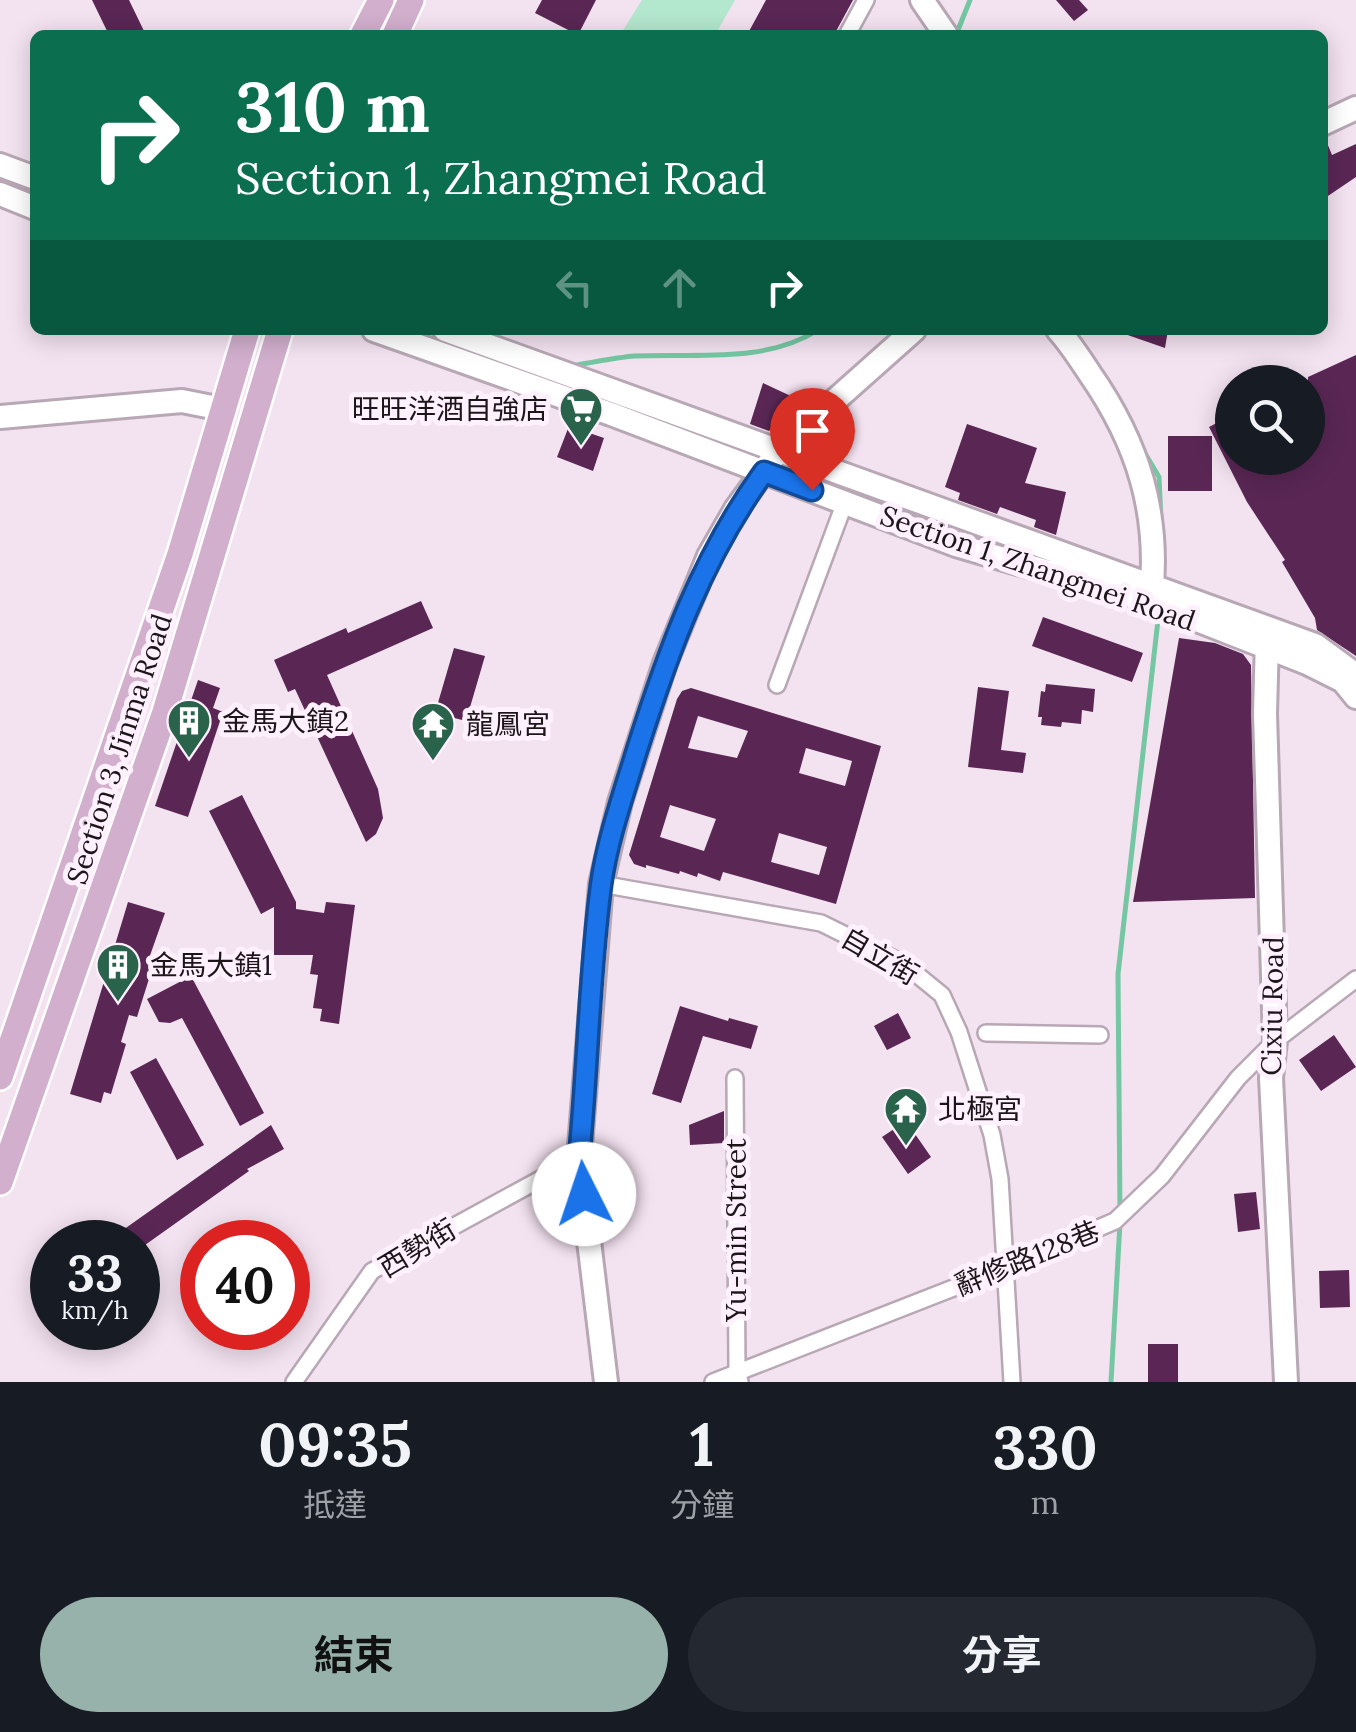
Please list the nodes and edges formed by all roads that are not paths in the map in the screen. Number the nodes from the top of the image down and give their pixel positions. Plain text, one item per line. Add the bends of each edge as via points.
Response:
1 (382, 0) edge
2 (410, 0) edge
3 (866, 0) edge
4 (922, 0) edge
5 (366, 30) edge
6 (396, 30) edge
7 (851, 30) edge
8 (943, 30) edge
9 (1356, 108) edge
10 (1328, 121) edge
11 (0, 165) edge
12 (30, 176) edge
13 (0, 194) edge
14 (30, 206) edge
15 (245, 335) edge
16 (278, 335) edge
17 (388, 335) edge
18 (458, 335) edge
19 (908, 335) edge
20 (1062, 335) edge
21 (222, 409) junction
22 (0, 417) edge
23 (778, 451) junction
24 (764, 472) junction
25 (845, 502) junction
26 (1152, 593) junction
27 (1267, 640) junction
28 (1356, 675) edge
29 (776, 685) dead end
30 (1356, 697) edge
31 (601, 884) junction
32 (1356, 979) edge
33 (986, 1033) dead end
34 (1100, 1035) dead end
35 (1275, 1041) junction
36 (0, 1077) edge
37 (735, 1078) dead end
38 (579, 1158) junction
39 (0, 1182) edge
40 (1008, 1268) junction
41 (738, 1376) edge
42 (294, 1382) edge
43 (606, 1382) edge
44 (713, 1382) edge
45 (1012, 1382) edge
46 (1286, 1382) edge

1 - 5 main road
2 - 6 main road
3 - 7 street
4 - 8 street
9 - 10 street
11 - 12 street
13 - 14 street
15 - 21 main road, Section 3, Jinma Road
16 - 39 main road, Section 3, Jinma Road via 164,715
17 - 24 street, Section 1, Zhangmei Road
18 - 23 street, Section 1, Zhangmei Road
19 - 23 street
20 - 26 street via 1135,451 1152,544
21 - 22 street via 182,401
21 - 36 main road, Section 3, Jinma Road via 180,554
23 - 24 street
23 - 26 street, Section 1, Zhangmei Road
24 - 25 street, Section 1, Zhangmei Road
24 - 31 street via 709,556 665,663
25 - 26 street, Section 1, Zhangmei Road via 956,545
25 - 29 street
26 - 27 street, Section 1, Zhangmei Road
27 - 28 street, Section 1, Zhangmei Road via 1315,645
27 - 30 street, Section 1, Zhangmei Road via 1343,681
27 - 35 street, Cixiu Road
31 - 38 street
31 - 40 street, 自立街 via 821,923 904,964 942,995 992,1135
32 - 35 street, 辭修路128巷
33 - 34 street
35 - 40 street, 辭修路128巷 via 1162,1176 1115,1221
35 - 46 street, Cixiu Road via 1270,1078
37 - 41 street, Yu-min Street
38 - 42 street, 西勢街 via 372,1271
38 - 43 street
40 - 41 street, 辭修路128巷
40 - 45 street, 自立街
41 - 44 street, 辭修路128巷

